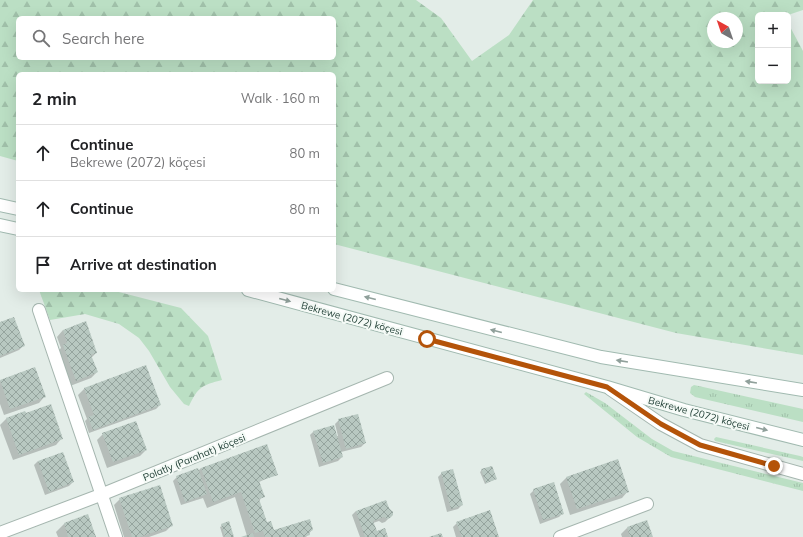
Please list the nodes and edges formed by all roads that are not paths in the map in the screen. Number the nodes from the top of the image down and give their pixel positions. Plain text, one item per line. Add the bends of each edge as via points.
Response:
1 (0, 205) edge
2 (16, 209) edge
3 (0, 225) edge
4 (16, 229) edge
5 (336, 290) edge
6 (255, 292) edge
7 (40, 310) dead end
8 (387, 378) dead end
9 (607, 387) junction
10 (803, 390) edge
11 (803, 440) edge
12 (803, 474) edge
13 (103, 494) junction
14 (647, 504) dead end
15 (0, 533) edge
16 (116, 537) edge
17 (560, 537) edge

1 - 2 main road
3 - 4 main road
10 -> 5 main road via 601,357
6 -> 9 main road, Bekrewe (2072) köçesi
7 - 13 main road
8 - 13 main road, Polatly (Parahat) köçesi
9 -> 11 main road, Bekrewe (2072) köçesi via 684,410
9 - 12 main road via 661,424 700,445
13 - 15 main road, Polatly (Parahat) köçesi
13 - 16 main road
14 - 17 main road

